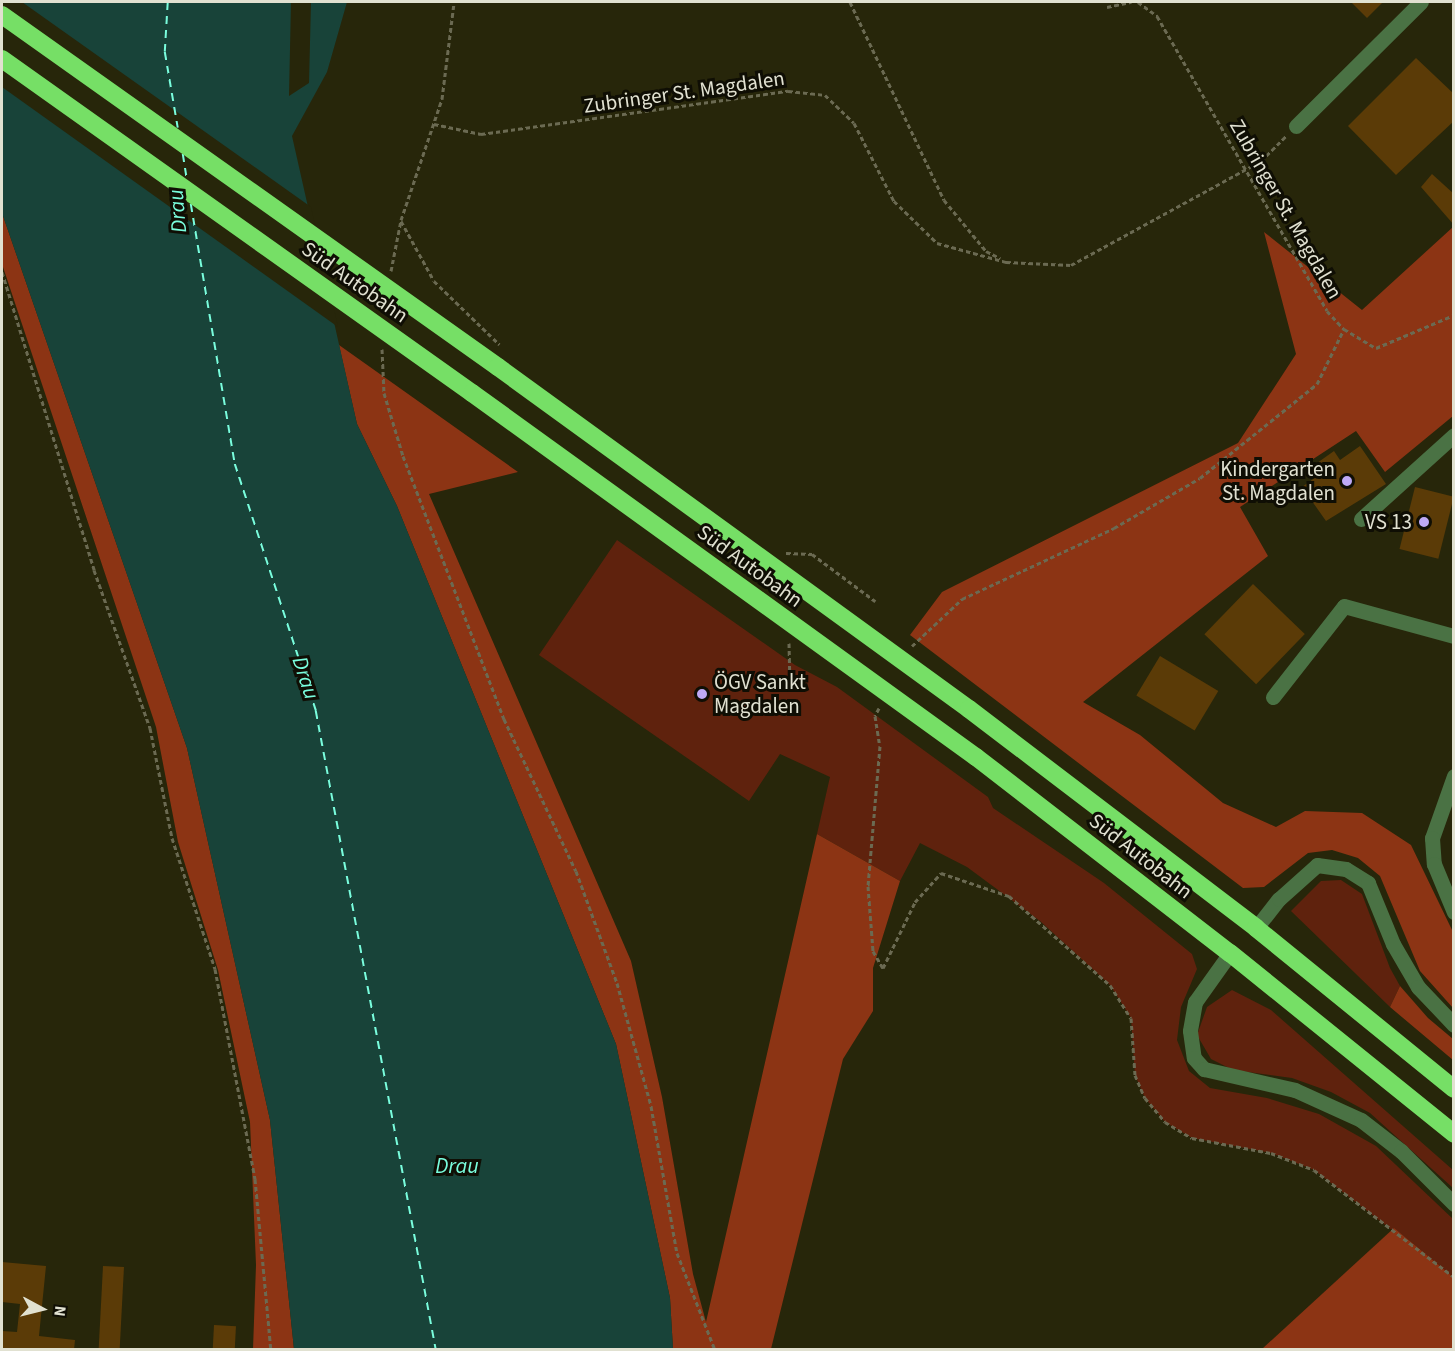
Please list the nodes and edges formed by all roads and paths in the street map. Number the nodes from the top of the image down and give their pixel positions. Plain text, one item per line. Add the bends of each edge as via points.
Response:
1 (454, 2) edge
2 (850, 2) edge
3 (1131, 2) edge
4 (1138, 2) edge
5 (1421, 2) edge
6 (1107, 7) dead end
7 (2, 15) edge
8 (2, 59) edge
9 (434, 124) junction
10 (1296, 126) joint
11 (1246, 170) junction
12 (1006, 262) junction
13 (2, 272) edge
14 (389, 281) dead end
15 (1454, 315) edge
16 (383, 338) dead end
17 (1454, 435) edge
18 (1361, 519) dead end
19 (775, 552) dead end
20 (874, 601) dead end
21 (1454, 636) edge
22 (1273, 697) dead end
23 (1454, 776) edge
24 (1454, 912) edge
25 (1256, 928) junction
26 (1230, 953) junction
27 (1454, 1025) edge
28 (1454, 1089) edge
29 (1454, 1134) edge
30 (1454, 1204) edge
31 (271, 1350) edge
32 (715, 1350) edge

1 - 9 path via 442,99
2 - 12 path via 944,200 986,251
3 - 6 path
4 - 11 path, Zubringer St. Magdalen via 1157,15
5 - 10 street
7 - 25 highway, Süd Autobahn via 498,367 969,709
8 - 26 highway, Süd Autobahn via 976,757
9 - 12 path, Zubringer St. Magdalen via 481,134 788,91 825,95 854,123 894,201 937,243
9 - 14 path via 400,220
10 - 11 path, Zubringer St. Magdalen via 1261,161
11 - 12 path, Zubringer St. Magdalen via 1071,264
11 - 15 path, Zubringer St. Magdalen via 1327,310 1344,329 1376,348
13 - 31 path via 94,570 150,728 172,838 215,969 255,1179
16 - 32 path via 384,393 402,456 504,719 576,871 617,983 651,1106 677,1253
17 - 18 street
19 - 20 path via 812,554
21 - 22 street via 1344,606
23 - 24 street via 1432,838 1434,864
25 - 27 street via 1279,899 1317,866 1346,869 1368,884 1393,944 1418,987
25 - 28 highway, Süd Autobahn
26 - 29 highway, Süd Autobahn
26 - 30 street via 1195,1002 1190,1030 1194,1058 1204,1069 1295,1090 1361,1120 1401,1151

